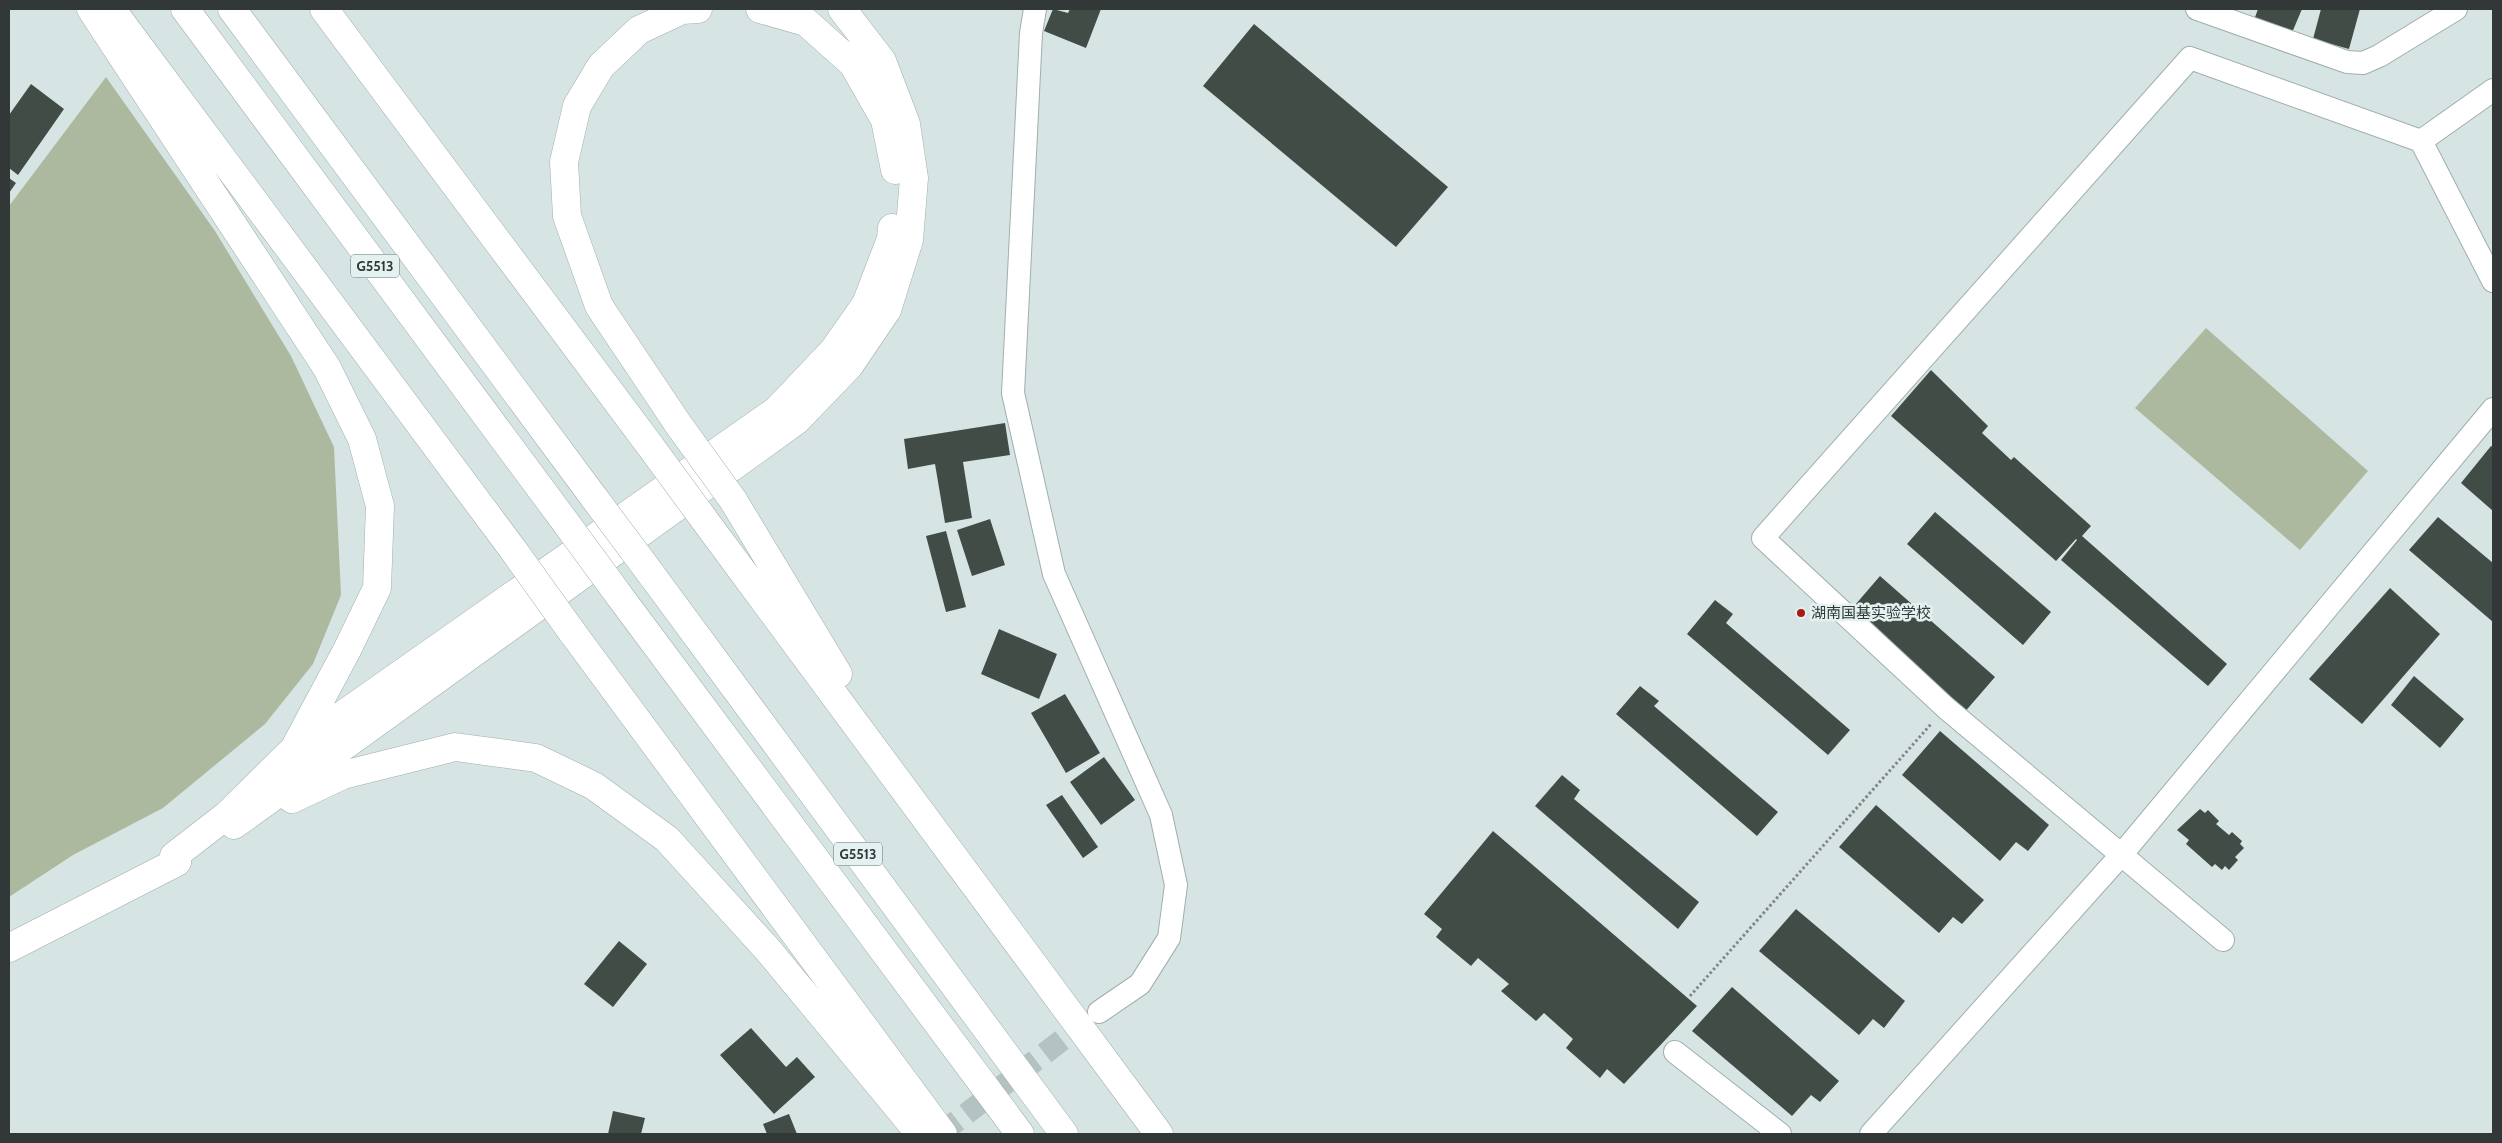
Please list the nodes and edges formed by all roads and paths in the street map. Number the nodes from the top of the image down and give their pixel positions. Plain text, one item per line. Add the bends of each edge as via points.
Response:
1 (91, 9) edge
2 (111, 9) edge
3 (185, 9) edge
4 (232, 9) edge
5 (324, 9) edge
6 (698, 9) edge
7 (760, 9) edge
8 (842, 9) edge
9 (1035, 9) edge
10 (2197, 9) edge
11 (2456, 9) edge
12 (2242, 16) edge
13 (2493, 90) edge
14 (2421, 142) junction
15 (2493, 282) edge
16 (2493, 410) edge
17 (1946, 708) junction
18 (294, 749) junction
19 (921, 812) junction
20 (234, 825) junction
21 (2122, 854) junction
22 (175, 859) junction
23 (2224, 940) dead end
24 (9, 948) edge
25 (1690, 996) dead end
26 (1099, 1012) tunnel mouth
27 (1675, 1052) dead end
28 (920, 1134) edge
29 (943, 1134) edge
30 (1020, 1134) edge
31 (1064, 1134) edge
32 (1159, 1134) edge
33 (1780, 1134) edge
34 (1871, 1134) edge

1 - 18 main road via 327,368 362,439 380,506 377,588
2 - 29 main road, bridge
3 - 30 main road, G5513, bridge
4 - 31 main road, G5513, bridge
5 - 19 main road, bridge
6 - 19 main road, bridge via 682,10 639,30 601,66 577,106 564,162 568,216 599,306 733,500
7 - 18 main road via 806,22 853,64 885,120 896,173 891,239 866,304 833,351 777,410
8 - 20 main road via 882,61 906,124 914,178 909,240 887,310 849,366 796,421
9 - 26 street via 1031,33 1013,394 1054,574 1161,814 1176,885 1169,938 1140,984
10 - 12 street
11 - 12 street via 2363,63 2347,62
13 - 14 street
14 - 15 street
14 - 17 street via 2190,58 1763,538
16 - 21 street
17 - 21 street
17 - 25 path
18 - 22 main road via 227,815
19 - 32 main road
20 - 22 main road
20 - 28 main road via 343,776 455,747 536,758 594,786 666,839 768,950
21 - 23 street
21 - 34 street
22 - 24 main road
27 - 33 street

